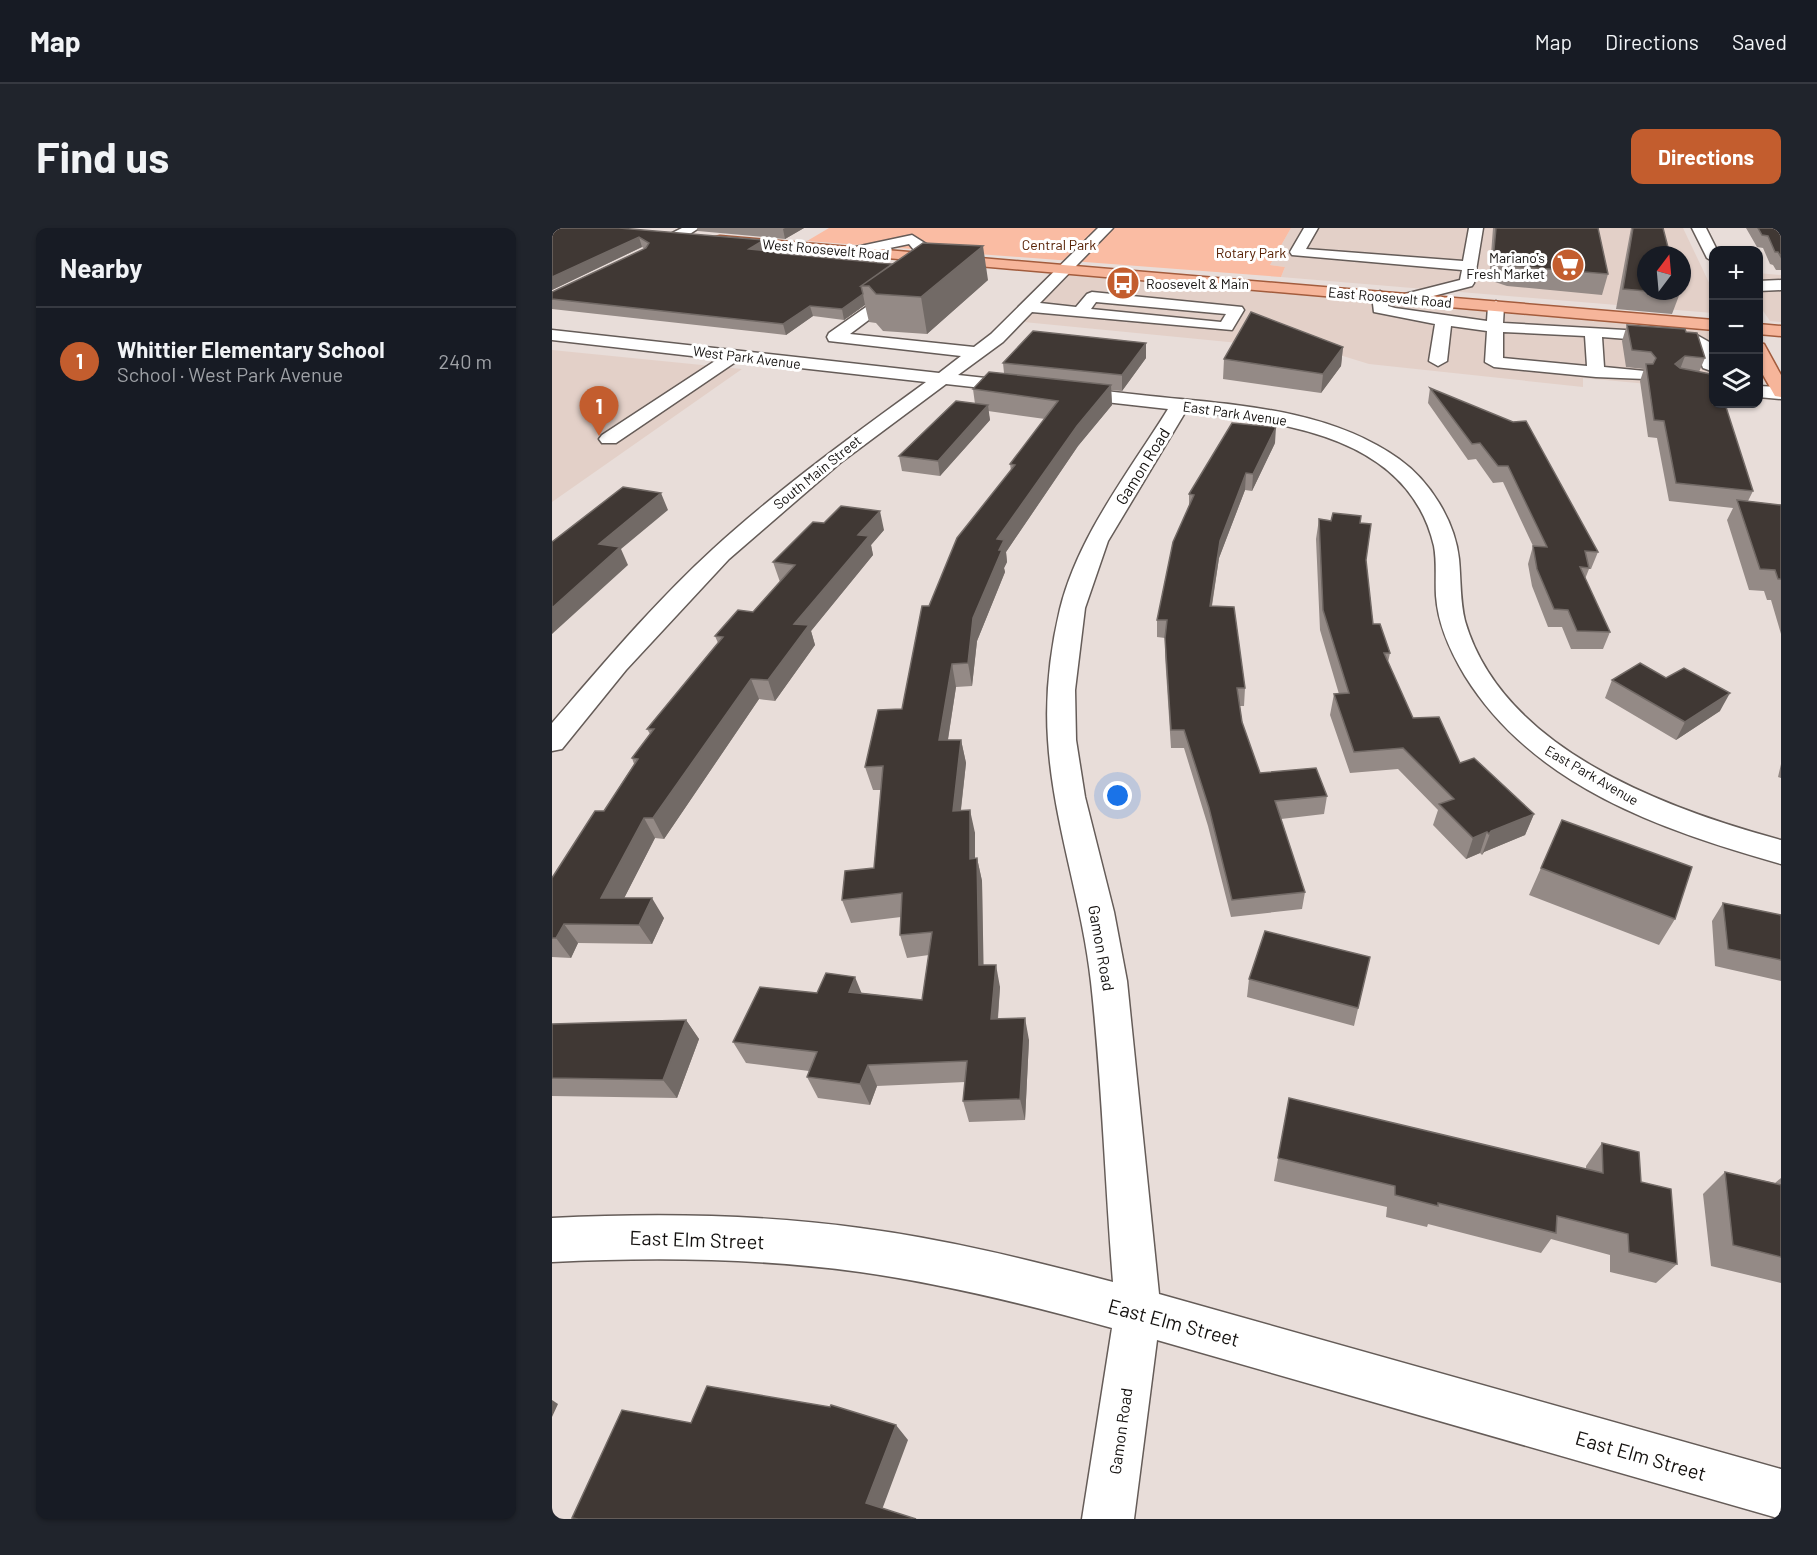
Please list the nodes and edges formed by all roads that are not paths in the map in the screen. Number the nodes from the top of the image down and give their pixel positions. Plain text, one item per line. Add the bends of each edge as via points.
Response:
1 (692, 228) edge
2 (1106, 228) edge
3 (1311, 228) edge
4 (1476, 228) edge
5 (1699, 228) edge
6 (671, 235) joint
7 (1709, 249) edge
8 (943, 259) junction
9 (1470, 266) junction
10 (1066, 269) junction
11 (1467, 283) junction
12 (1781, 285) edge
13 (1763, 286) edge
14 (1380, 296) junction
15 (1406, 298) junction
16 (1496, 306) junction
17 (1029, 307) junction
18 (1533, 309) junction
19 (1080, 312) junction
20 (1443, 321) junction
21 (1709, 325) edge
22 (1495, 327) junction
23 (1540, 329) junction
24 (1763, 329) edge
25 (1781, 331) edge
26 (1593, 332) junction
27 (552, 335) edge
28 (980, 353) junction
29 (1761, 354) edge
30 (733, 356) junction
31 (1438, 361) dead end
32 (1709, 364) edge
33 (1542, 366) junction
34 (1596, 372) junction
35 (1640, 375) dead end
36 (943, 380) junction
37 (1775, 382) edge
38 (1180, 405) junction
39 (609, 439) dead end
40 (552, 742) edge
41 (1781, 852) edge
42 (552, 1240) edge
43 (1138, 1311) junction
44 (1781, 1495) edge
45 (1108, 1519) edge

1 - 6 street
2 - 10 street, South Main Street
3 - 9 street via 1291,266 1441,278 1444,264
4 - 9 street
5 - 7 street
6 - 8 main road, West Roosevelt Road
8 - 10 main road, West Roosevelt Road
8 - 28 street via 835,337
9 - 11 street
10 - 14 main road, East Roosevelt Road
10 - 17 street, South Main Street
11 - 15 street
11 - 18 street via 1486,294
12 - 13 street
14 - 15 main road, East Roosevelt Road
14 - 20 street via 1380,309
15 - 16 main road, East Roosevelt Road
16 - 18 main road, East Roosevelt Road
16 - 22 street
17 - 19 street
17 - 28 street, South Main Street
18 - 21 main road, East Roosevelt Road
19 - 19 street via 1226,327 1236,310 1092,297
20 - 22 street
20 - 31 street
22 - 23 street
22 - 33 street via 1494,362
23 - 26 street
23 - 33 street
24 - 25 main road
26 - 32 street via 1695,339 1703,343
26 - 34 street
27 - 30 street, West Park Avenue
28 - 36 street, South Main Street
29 - 37 main road
30 - 36 street, West Park Avenue
30 - 39 street
33 - 34 street
34 - 35 street
36 - 38 street, East Park Avenue
36 - 40 street, South Main Street via 832,459 721,554 624,655
38 - 41 street, East Park Avenue via 1288,419 1336,434 1391,460 1420,489 1438,520 1446,548 1449,602 1460,642 1470,661 1498,702 1543,748 1652,809 1704,830
38 - 43 street, Gamon Road via 1096,542 1073,608 1061,690 1062,740 1070,797 1109,981
42 - 43 street, East Elm Street via 692,1237 859,1250 960,1267
43 - 44 street, East Elm Street
43 - 45 street, Gamon Road

